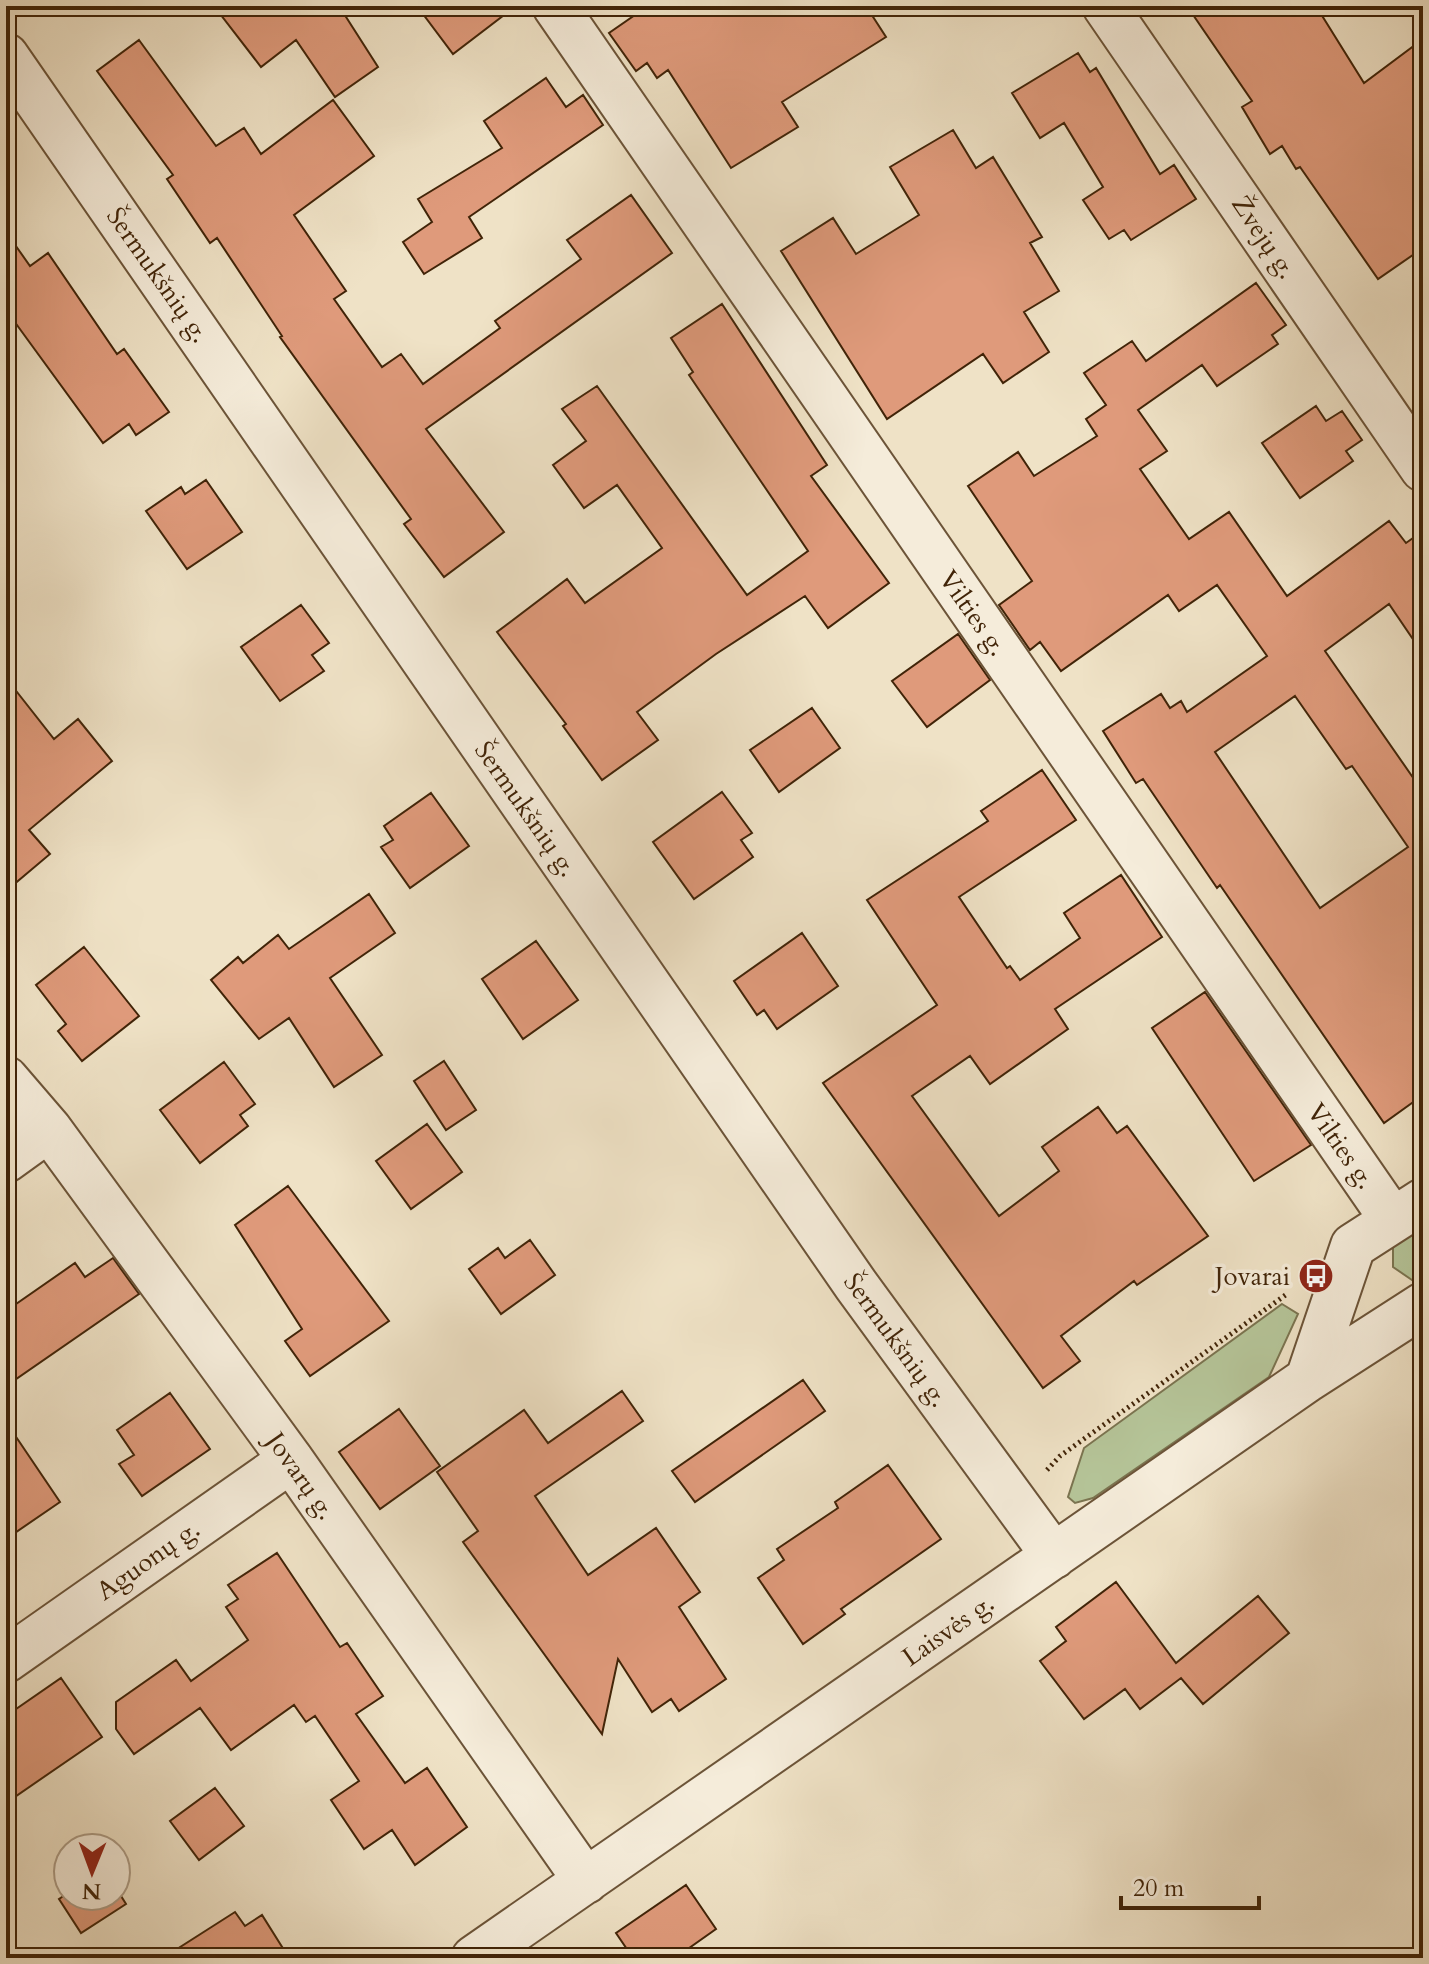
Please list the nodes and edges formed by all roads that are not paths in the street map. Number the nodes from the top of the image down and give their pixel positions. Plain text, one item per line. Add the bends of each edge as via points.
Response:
1 (555, 6) edge
2 (1105, 6) edge
3 (6, 56) edge
4 (1423, 469) edge
5 (6, 1079) edge
6 (49, 1129) junction
7 (6, 1160) edge
8 (1408, 1210) edge
9 (1423, 1305) edge
10 (1308, 1379) junction
11 (291, 1460) junction
12 (1054, 1556) junction
13 (6, 1660) edge
14 (586, 1881) junction
15 (474, 1958) edge

1 - 8 street, Vilties g.
2 - 4 street, Žvejų g.
3 - 12 street, Šermukšnių g. via 856,1285
5 - 6 street, Jovarų g.
6 - 7 street
6 - 11 street, Jovarų g.
8 - 10 street via 1353,1246
9 - 10 street, Laisvės g.
10 - 12 street, Laisvės g.
11 - 13 street, Aguonų g.
11 - 14 street, Jovarų g.
12 - 14 street, Laisvės g.
14 - 15 street, Laisvės g.

